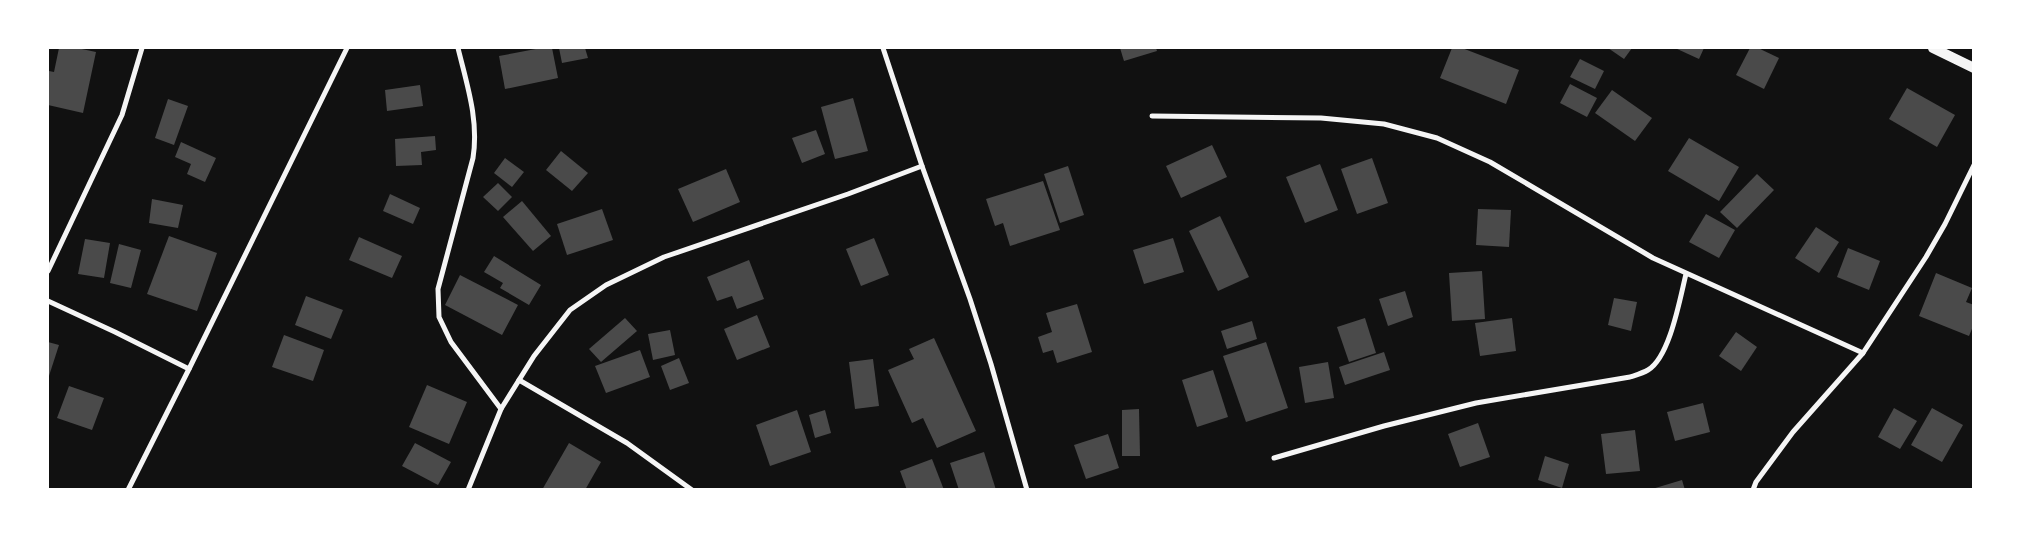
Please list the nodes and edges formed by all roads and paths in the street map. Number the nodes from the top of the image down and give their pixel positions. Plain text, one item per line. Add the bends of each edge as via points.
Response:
1 (142, 48) edge
2 (347, 48) edge
3 (458, 48) edge
4 (883, 48) edge
5 (1933, 48) edge
6 (1974, 68) edge
7 (1152, 116) dead end
8 (1974, 165) edge
9 (922, 166) junction
10 (48, 271) edge
11 (1686, 274) junction
12 (48, 302) edge
13 (1863, 353) junction
14 (189, 370) junction
15 (519, 380) junction
16 (501, 409) junction
17 (1274, 458) dead end
18 (128, 490) edge
19 (468, 490) edge
20 (692, 490) edge
21 (1027, 490) edge
22 (1753, 490) edge

1 - 10 street via 122,115
2 - 14 street
3 - 16 street via 475,117 476,139 438,289 439,317 451,342
4 - 9 street
5 - 6 main road
7 - 11 street via 1321,118 1384,124 1437,138 1490,162
8 - 13 street via 1926,257
9 - 15 street via 664,257 606,285 570,310
9 - 21 street via 970,299
11 - 13 street
11 - 17 street via 1673,329 1649,369 1630,377 1476,403
12 - 14 street
13 - 22 street via 1793,432
14 - 18 street
15 - 16 street
15 - 20 street via 627,443
16 - 19 street

